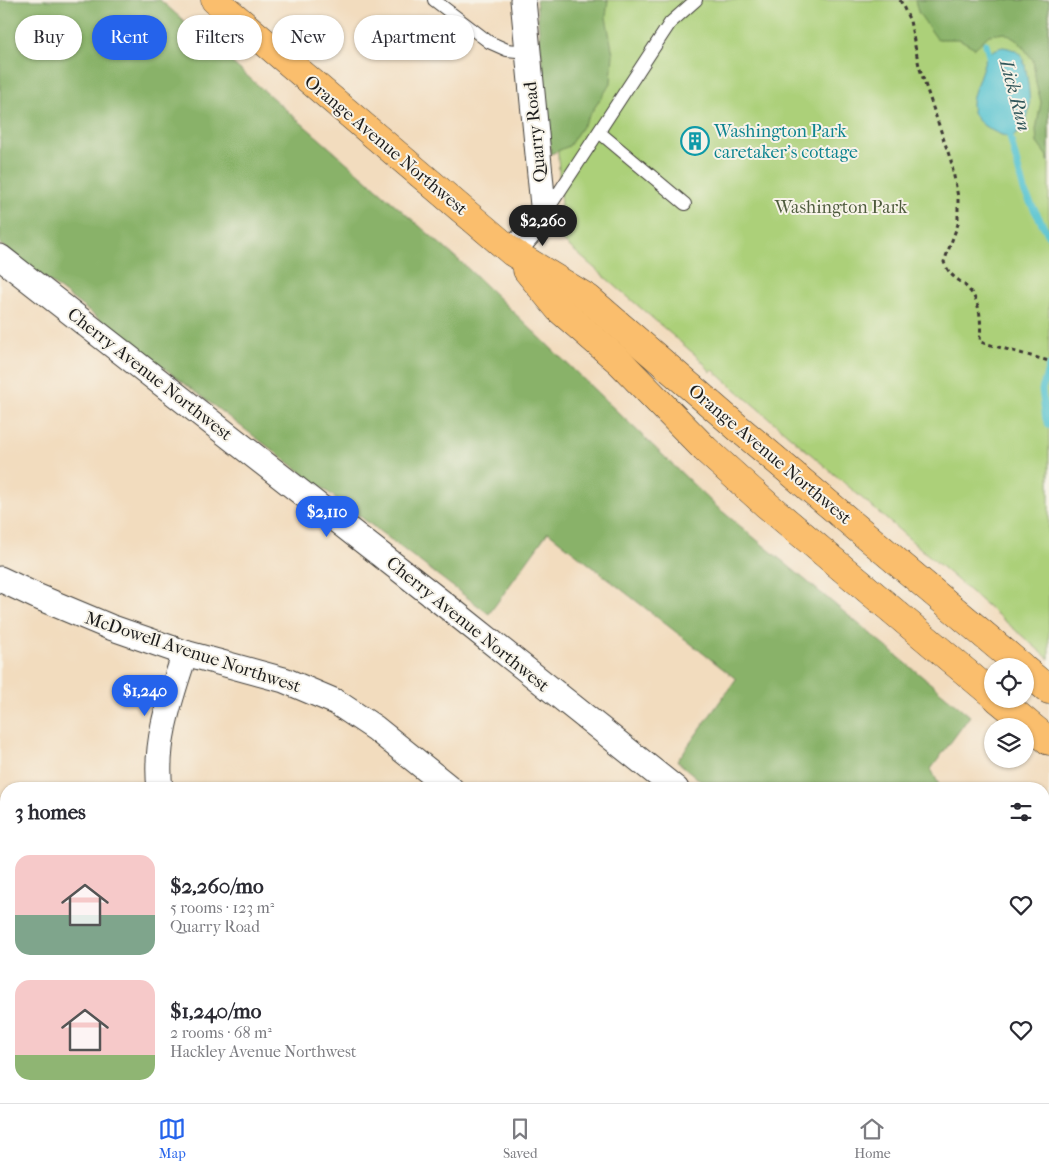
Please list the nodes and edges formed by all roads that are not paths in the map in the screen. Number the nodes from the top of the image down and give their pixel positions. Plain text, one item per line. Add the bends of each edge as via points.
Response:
1 (215, 0) edge
2 (434, 0) edge
3 (523, 0) edge
4 (696, 0) edge
5 (527, 52) junction
6 (599, 132) junction
7 (685, 204) dead end
8 (544, 216) junction
9 (512, 252) junction
10 (0, 257) edge
11 (0, 579) edge
12 (185, 653) junction
13 (1011, 658) edge
14 (1034, 678) edge
15 (984, 687) edge
16 (1049, 690) edge
17 (1009, 708) edge
18 (1049, 741) edge
19 (160, 782) edge
20 (442, 782) edge
21 (667, 782) edge

1 - 9 main road, Orange Avenue Northwest
2 - 5 lane via 489,42 507,50
3 - 5 street, Quarry Road
4 - 6 lane via 670,24
5 - 8 street, Quarry Road
6 - 7 lane
6 - 8 lane
8 - 9 street
9 - 13 main road, Orange Avenue Northwest via 589,300
9 - 15 main road, Orange Avenue Northwest via 559,309 620,362 705,449
10 - 21 street, Cherry Avenue Northwest
11 - 12 street, McDowell Avenue Northwest via 110,627
12 - 19 street via 167,706 160,744
12 - 20 street, McDowell Avenue Northwest via 284,680 336,702 375,728
14 - 16 main road
17 - 18 main road

